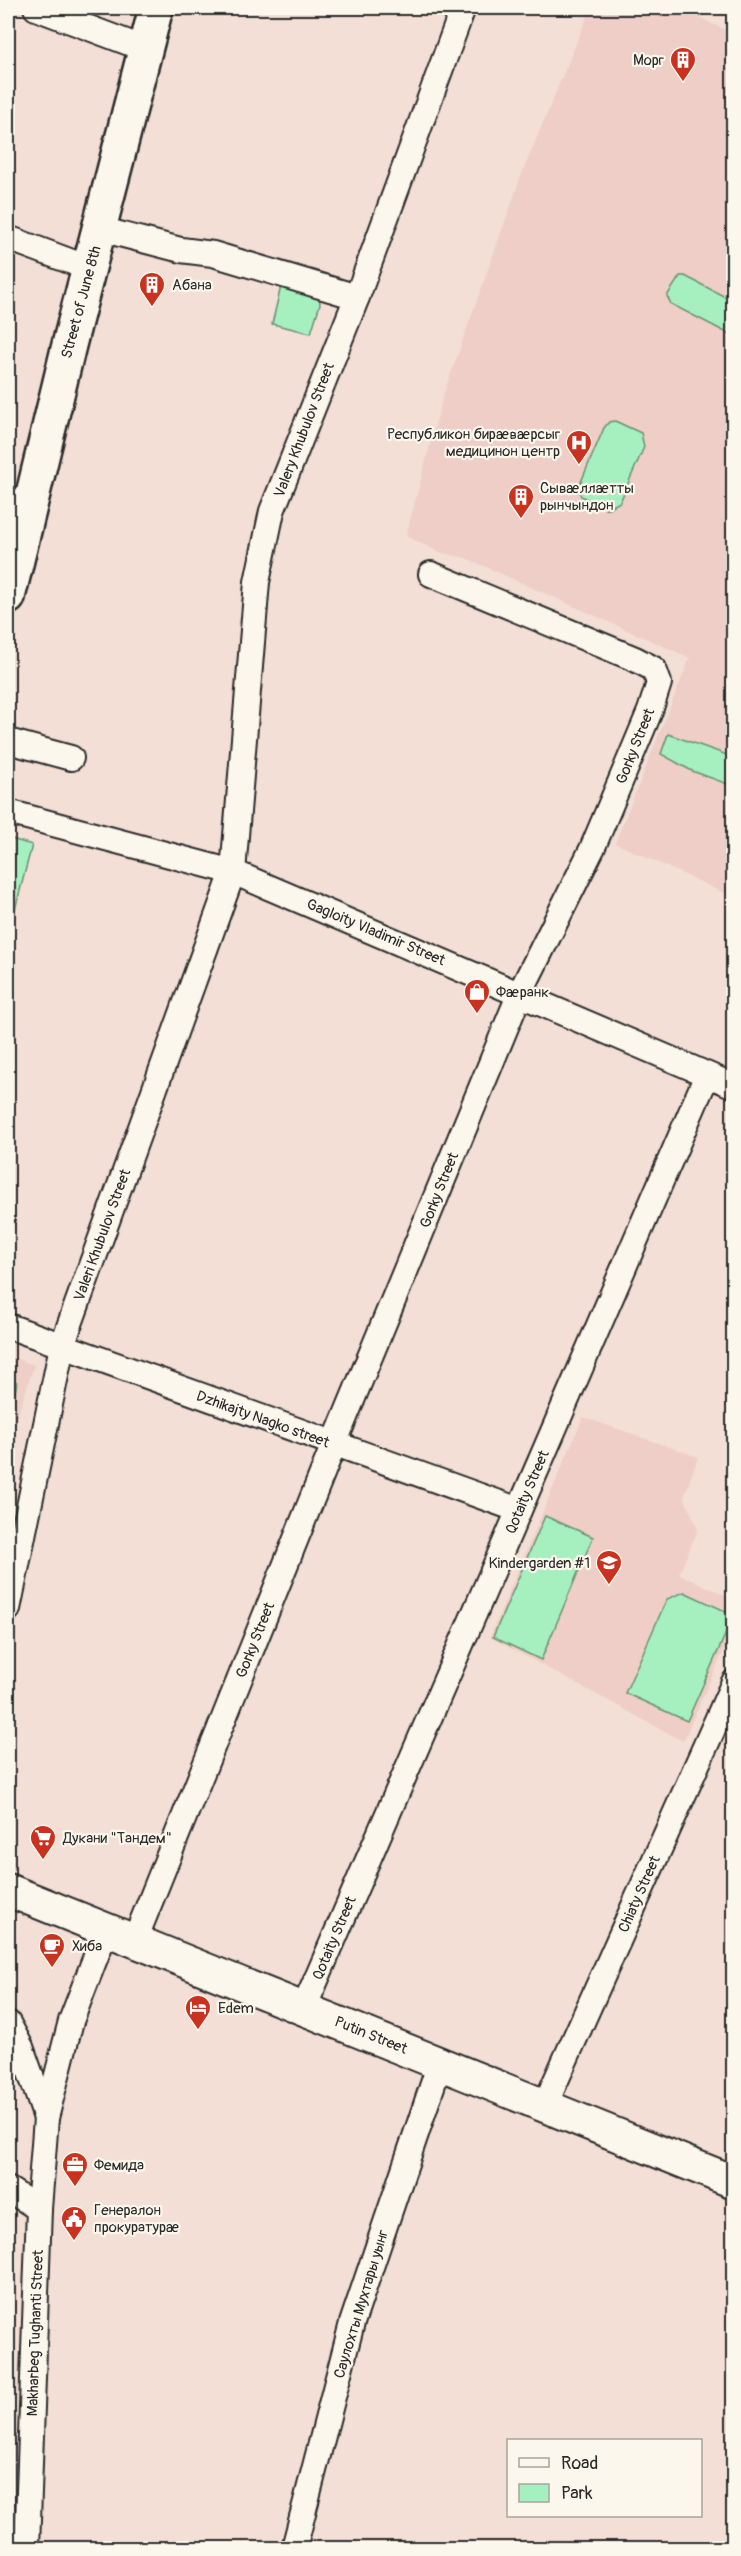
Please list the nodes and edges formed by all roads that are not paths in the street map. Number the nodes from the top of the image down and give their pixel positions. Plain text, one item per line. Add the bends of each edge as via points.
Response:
1 (36, 8) edge
2 (156, 8) edge
3 (463, 8) edge
4 (145, 49) junction
5 (100, 229) junction
6 (8, 238) edge
7 (88, 268) junction
8 (357, 297) junction
9 (18, 503) edge
10 (431, 574) dead end
11 (8, 597) edge
12 (8, 741) edge
13 (71, 758) dead end
14 (8, 812) edge
15 (233, 872) junction
16 (520, 993) junction
17 (707, 1075) junction
18 (734, 1086) edge
19 (8, 1326) edge
20 (62, 1346) junction
21 (334, 1444) junction
22 (519, 1510) junction
23 (8, 1609) edge
24 (734, 1682) edge
25 (8, 1890) edge
26 (120, 1936) junction
27 (304, 2008) junction
28 (8, 2023) edge
29 (440, 2063) junction
30 (545, 2105) junction
31 (46, 2118) junction
32 (734, 2182) edge
33 (8, 2189) edge
34 (39, 2209) junction
35 (27, 2548) edge
36 (294, 2548) edge

1 - 4 street
2 - 4 highway, Street of June 8th
3 - 8 street, Valery Khubulov Street
4 - 5 highway, Street of June 8th
5 - 7 highway, Street of June 8th
5 - 8 street via 181,250 213,254
6 - 7 street
7 - 9 highway, Street of June 8th
8 - 15 street, Valery Khubulov Street via 272,511 259,572
9 - 11 highway, Street of June 8th
10 - 16 street, Gorky Street via 635,659 654,669 659,683 592,849
12 - 13 street
14 - 15 street, Gagloity Vladimir Street
15 - 16 street, Gagloity Vladimir Street
15 - 20 street, Valeri Khubulov Street
16 - 17 street, Gagloity Vladimir Street
16 - 21 street, Gorky Street
17 - 18 street, Gagloity Vladimir Street
17 - 22 street, Qotaity Street
19 - 20 street, Dzhikajty Nagko street
20 - 21 street, Dzhikajty Nagko street
20 - 23 street, Valeri Khubulov Street
21 - 22 street, Dzhikajty Nagko street
21 - 26 street, Gorky Street
22 - 27 street, Qotaity Street
24 - 30 street, Chiaty Street
25 - 26 main road, Putin Street
26 - 27 main road, Putin Street
26 - 31 street, Makharbeg Tughanti Street via 71,2021
27 - 29 main road, Putin Street
28 - 31 street, Makharbeg Tughanti Street via 21,2047
29 - 30 main road, Putin Street
29 - 36 street, Саулохты Мухтары уынг via 352,2323
30 - 32 main road, Putin Street
31 - 34 street, Makharbeg Tughanti Street
33 - 34 street
34 - 35 street, Makharbeg Tughanti Street

